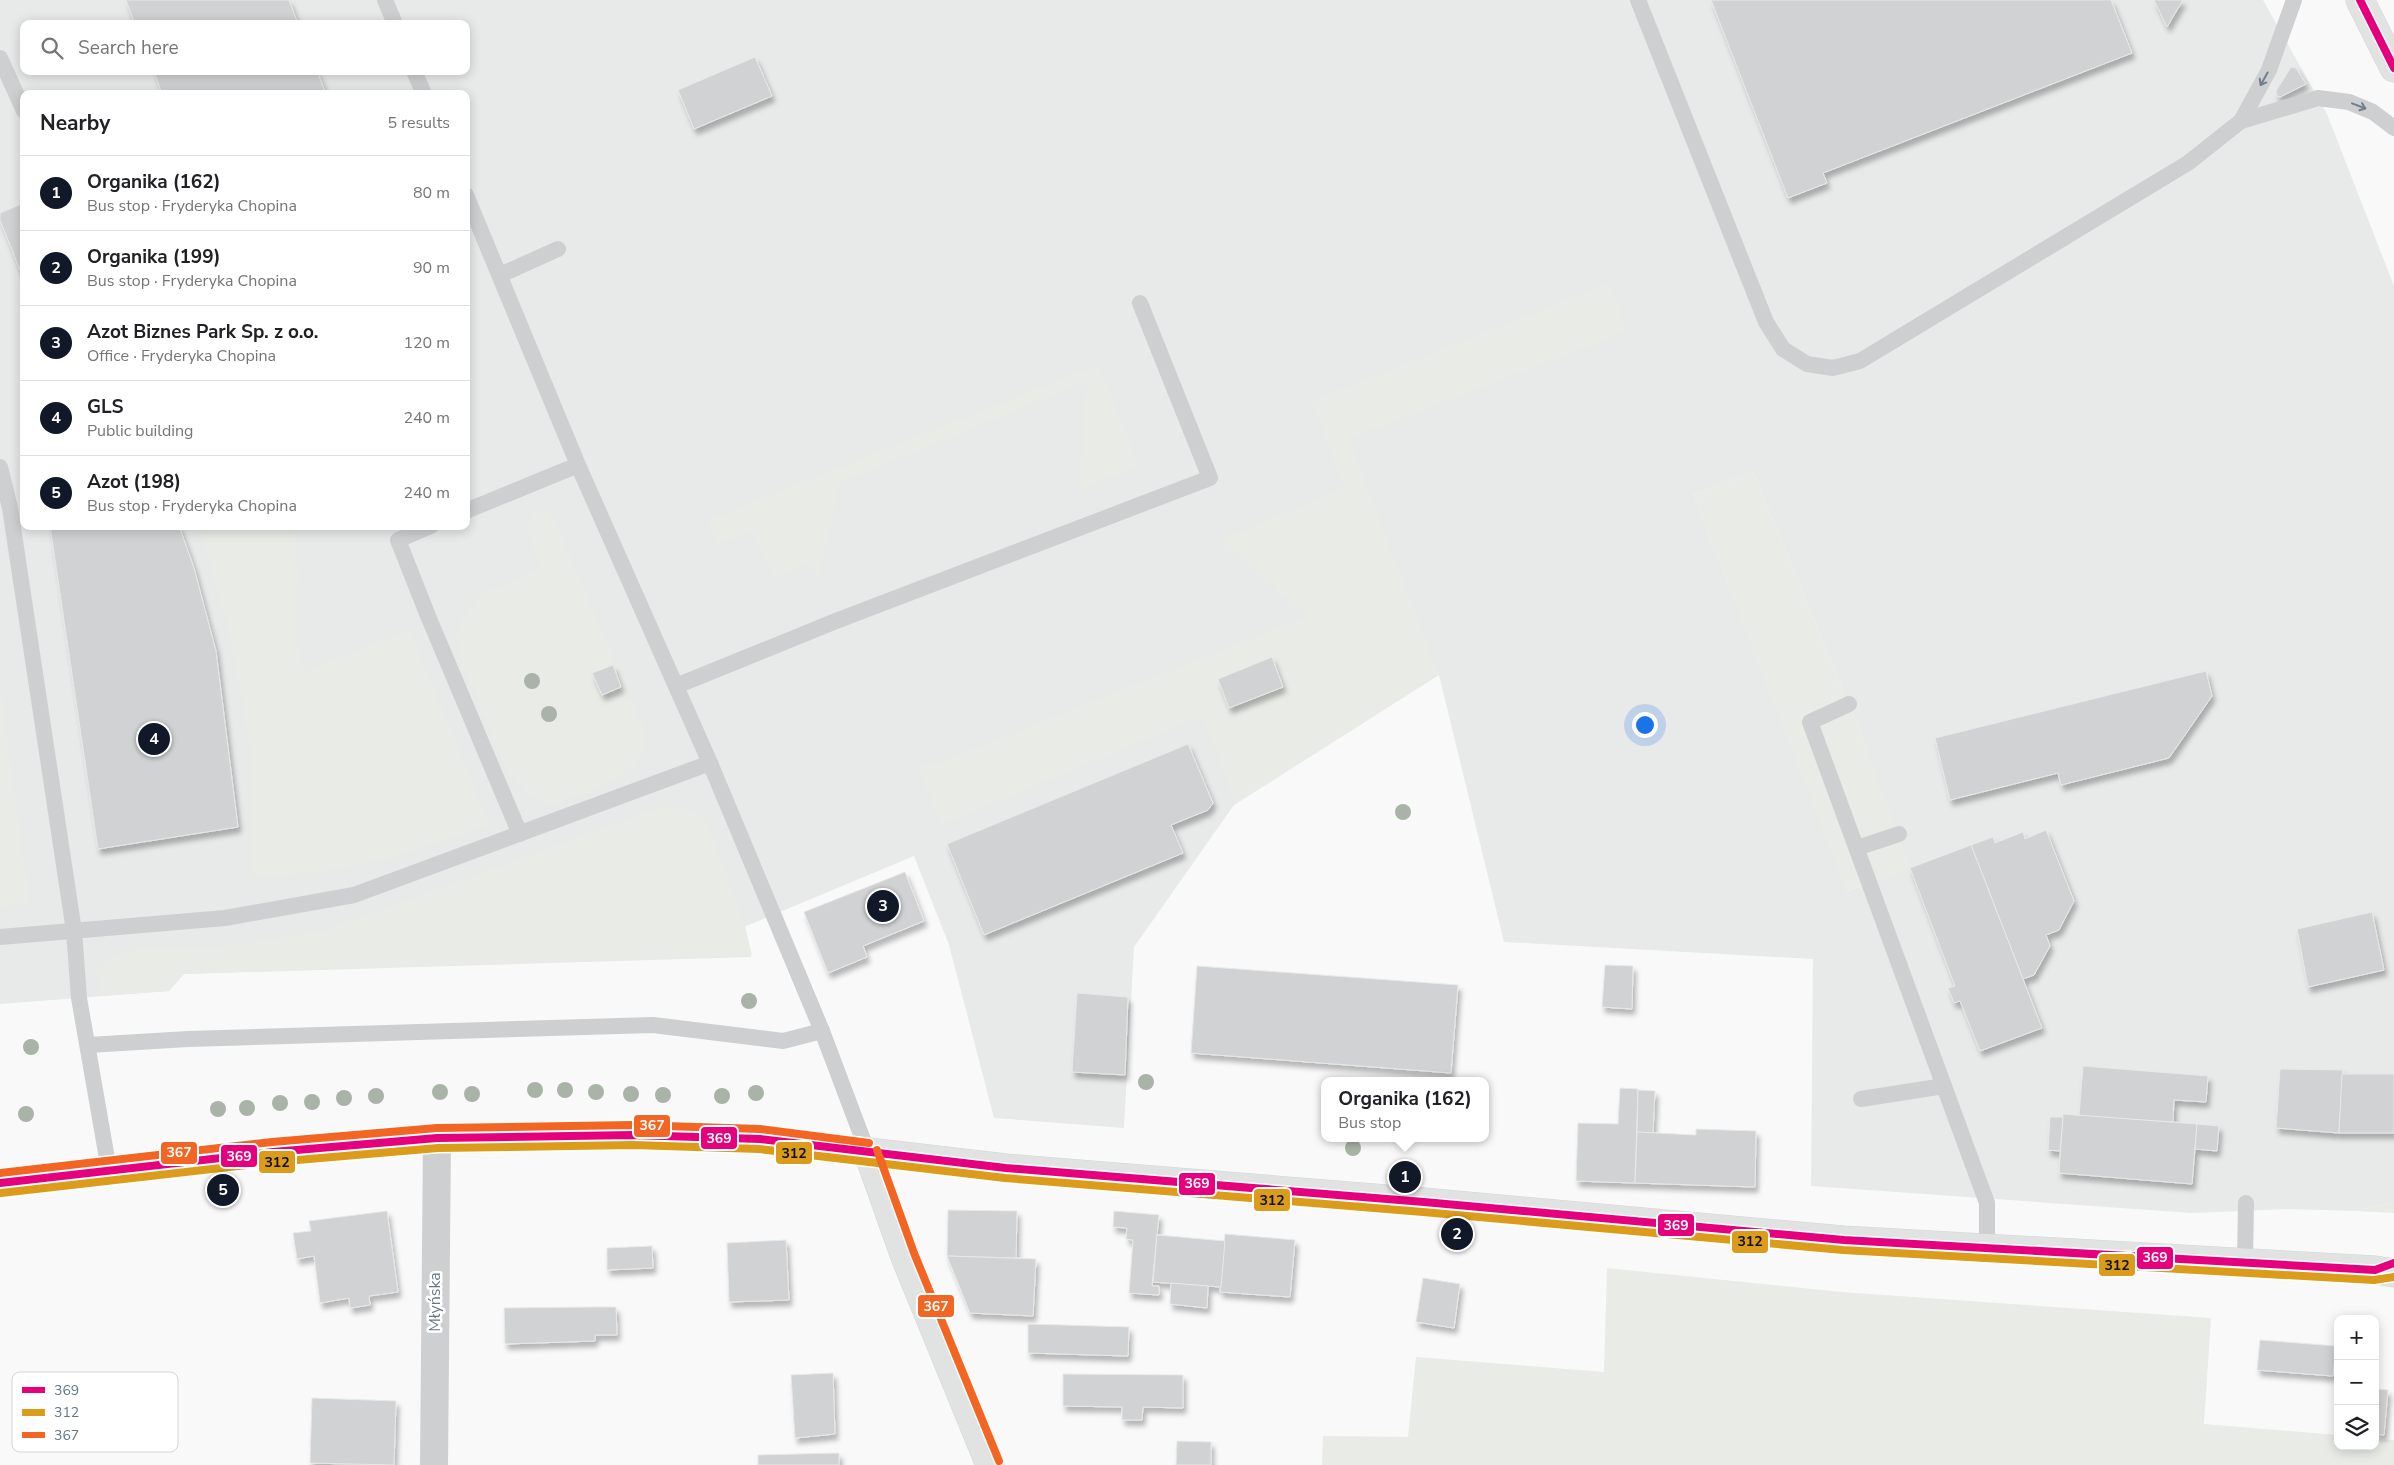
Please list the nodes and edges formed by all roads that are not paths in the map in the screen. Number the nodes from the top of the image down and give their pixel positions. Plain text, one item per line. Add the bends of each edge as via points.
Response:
1 (385, 0) edge
2 (1638, 0) edge
3 (2294, 0) edge
4 (2360, 0) edge
5 (393, 20) edge
6 (0, 58) edge
7 (2394, 68) edge
8 (416, 75) edge
9 (422, 90) edge
10 (20, 103) edge
11 (2241, 121) junction
12 (2394, 128) edge
13 (470, 204) edge
14 (558, 249) dead end
15 (500, 275) junction
16 (1140, 303) dead end
17 (578, 465) junction
18 (0, 467) edge
19 (11, 508) edge
20 (470, 509) edge
21 (421, 530) edge
22 (676, 686) junction
23 (1849, 704) dead end
24 (710, 763) junction
25 (520, 834) junction
26 (1899, 834) dead end
27 (1858, 848) junction
28 (74, 931) junction
29 (0, 937) edge
30 (822, 1031) junction
31 (88, 1045) junction
32 (1944, 1086) junction
33 (1861, 1099) dead end
34 (437, 1138) junction
35 (868, 1152) junction
36 (109, 1170) junction
37 (0, 1183) edge
38 (2246, 1203) dead end
39 (1987, 1248) junction
40 (2245, 1262) junction
41 (2389, 1268) edge
42 (434, 1465) edge
43 (990, 1465) edge

1 - 5 lane
2 - 11 lane via 1766,322 1783,349 1806,364 1832,368 1860,361 2188,163
3 -> 11 lane via 2269,70
4 - 7 main road
6 - 10 lane
8 - 9 lane
11 -> 12 lane via 2318,98 2349,102 2373,112
13 - 15 lane
14 - 15 lane
15 - 17 lane
16 - 22 lane via 1210,478
17 - 20 lane
17 - 22 lane
18 - 19 lane
19 - 28 lane
21 - 25 lane via 398,540
22 - 24 lane
23 - 27 lane via 1810,722
24 - 25 lane
24 - 30 lane
25 - 28 lane via 354,895 225,918
26 - 27 lane
27 - 32 lane
28 - 29 lane
28 - 31 lane via 79,998
30 - 31 lane via 783,1041 653,1025
30 - 35 lane
31 - 36 lane
32 - 33 lane
32 - 39 lane via 1987,1203
34 - 35 main road via 633,1135 750,1139
34 - 36 main road
34 - 42 street, Młyńska
35 - 39 main road via 1016,1169 1844,1240
35 - 43 main road via 905,1257
36 - 37 main road
38 - 40 lane
39 - 40 main road
40 - 41 main road

